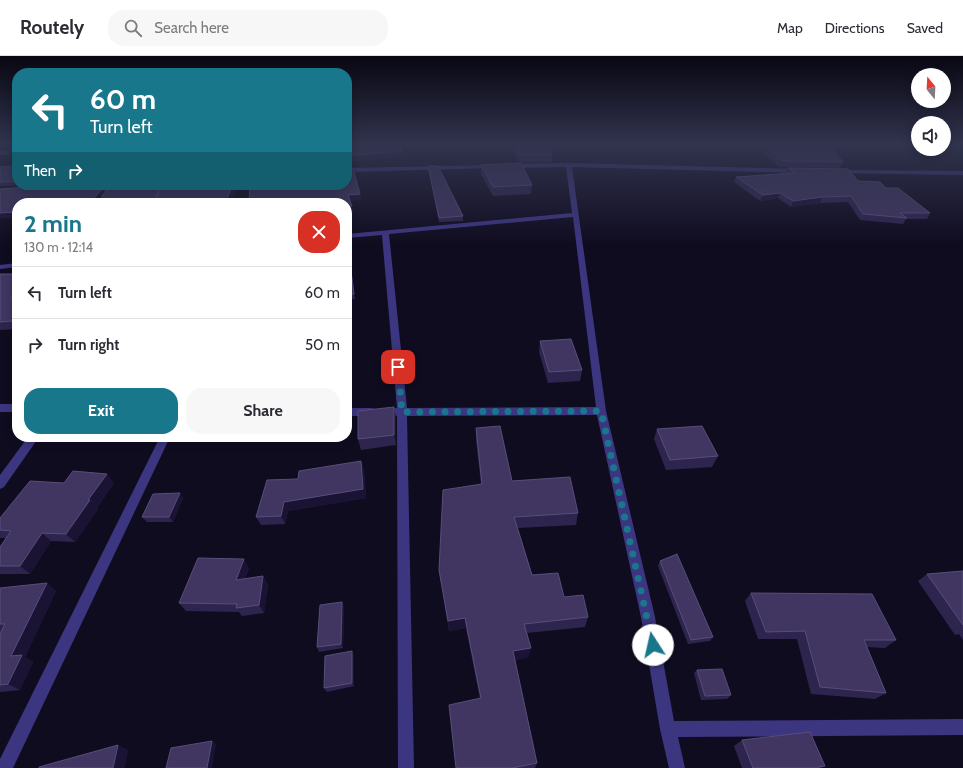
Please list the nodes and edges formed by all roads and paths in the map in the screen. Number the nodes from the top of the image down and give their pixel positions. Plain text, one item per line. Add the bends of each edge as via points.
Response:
1 (570, 177) edge
2 (575, 215) junction
3 (385, 232) junction
4 (352, 235) edge
5 (12, 266) edge
6 (0, 267) edge
7 (0, 408) edge
8 (12, 408) edge
9 (601, 411) junction
10 (352, 412) edge
11 (402, 412) junction
12 (30, 442) edge
13 (163, 442) edge
14 (0, 484) edge
15 (963, 727) edge
16 (668, 729) junction
17 (4, 768) edge
18 (406, 768) edge
19 (677, 768) edge

1 - 2 street
2 - 3 street
2 - 9 street
3 - 4 street
3 - 11 street
5 - 6 street
7 - 8 street
9 - 11 street
9 - 16 street via 648,617
10 - 11 street
11 - 18 street
12 - 14 street
13 - 17 street
15 - 16 street
16 - 19 street

